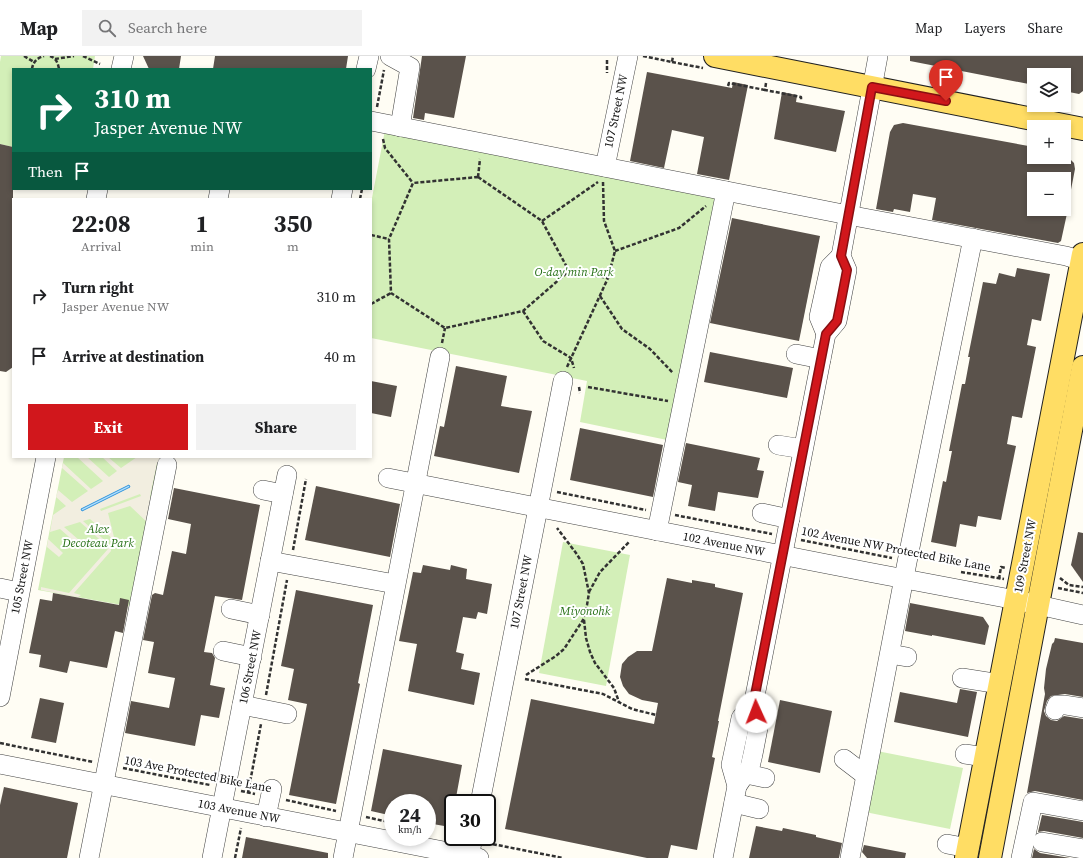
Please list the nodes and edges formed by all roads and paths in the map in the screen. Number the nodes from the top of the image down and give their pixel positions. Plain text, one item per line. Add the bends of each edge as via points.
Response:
1 (24, 56) edge
2 (44, 56) edge
3 (50, 56) edge
4 (74, 56) edge
5 (83, 56) edge
6 (124, 56) edge
7 (628, 56) edge
8 (642, 56) edge
9 (673, 56) edge
10 (715, 56) edge
11 (878, 56) edge
12 (88, 57) edge
13 (381, 58) edge
14 (55, 60) junction
15 (607, 60) dead end
16 (34, 62) junction
17 (100, 64) dead end
18 (32, 68) edge
19 (59, 68) edge
20 (121, 68) edge
21 (367, 68) edge
22 (607, 75) dead end
23 (767, 80) dead end
24 (728, 86) dead end
25 (872, 87) junction
26 (764, 90) junction
27 (801, 100) dead end
28 (374, 122) edge
29 (400, 127) junction
30 (1083, 128) edge
31 (480, 154) dead end
32 (605, 167) junction
33 (478, 177) junction
34 (413, 183) junction
35 (726, 191) junction
36 (848, 215) junction
37 (542, 221) junction
38 (372, 235) edge
39 (389, 238) junction
40 (973, 238) junction
41 (615, 252) junction
42 (1082, 258) edge
43 (569, 271) junction
44 (608, 278) junction
45 (391, 293) junction
46 (600, 295) junction
47 (372, 303) edge
48 (523, 310) junction
49 (796, 354) dead end
50 (440, 357) dead end
51 (821, 359) junction
52 (1083, 367) edge
53 (563, 381) dead end
54 (588, 386) dead end
55 (683, 396) junction
56 (778, 445) dead end
57 (803, 449) junction
58 (46, 458) edge
59 (168, 469) dead end
60 (287, 475) dead end
61 (388, 478) dead end
62 (306, 479) dead end
63 (415, 484) junction
64 (542, 489) junction
65 (263, 490) dead end
66 (283, 494) junction
67 (667, 501) junction
68 (538, 508) junction
69 (762, 514) dead end
70 (557, 528) dead end
71 (788, 528) junction
72 (657, 531) junction
73 (629, 542) dead end
74 (783, 555) junction
75 (270, 561) junction
76 (290, 564) junction
77 (906, 570) junction
78 (958, 571) dead end
79 (1062, 579) dead end
80 (395, 584) junction
81 (1083, 587) edge
82 (0, 588) edge
83 (19, 592) junction
84 (589, 593) junction
85 (1028, 593) junction
86 (1083, 593) edge
87 (231, 609) dead end
88 (260, 615) junction
89 (1083, 615) edge
90 (584, 620) junction
91 (222, 651) dead end
92 (252, 657) junction
93 (970, 675) dead end
94 (1000, 680) junction
95 (0, 698) edge
96 (619, 702) junction
97 (242, 705) junction
98 (1083, 708) edge
99 (263, 710) junction
100 (1055, 710) dead end
101 (287, 714) dead end
102 (656, 715) dead end
103 (0, 743) edge
104 (844, 758) dead end
105 (0, 764) edge
106 (107, 765) junction
107 (866, 773) junction
108 (765, 778) dead end
109 (103, 785) junction
110 (226, 788) junction
111 (739, 788) junction
112 (248, 793) junction
113 (271, 793) junction
114 (482, 794) edge
115 (222, 808) junction
116 (759, 808) dead end
117 (1083, 811) edge
118 (244, 812) junction
119 (352, 814) junction
120 (266, 817) junction
121 (384, 821) edge
122 (348, 833) junction
123 (1042, 842) dead end
124 (1083, 849) edge
125 (473, 850) edge
126 (960, 850) edge
127 (88, 858) edge
128 (212, 858) edge
129 (235, 858) edge
130 (343, 858) edge
131 (563, 858) edge
132 (723, 858) edge
133 (850, 858) edge
134 (990, 858) edge
135 (1021, 858) edge

1 - 16 path
2 - 16 path
3 - 14 path
4 - 14 path
5 - 12 path
6 - 20 street
7 - 32 street, 107 Street NW
8 - 9 path via 672,62
10 - 25 main road
11 - 25 street
12 - 17 path
13 - 21 street
13 - 28 path
13 - 29 street via 410,67
14 - 19 path
15 - 22 path
16 - 18 path
23 - 26 path
24 - 26 path via 729,83
25 - 30 main road
25 - 36 street
26 - 27 path via 801,97
28 - 29 street
28 - 34 path via 378,125 385,148
29 - 32 street
31 - 33 path
32 - 35 street
33 - 34 path
33 - 37 path
34 - 39 path
35 - 36 street
35 - 41 path via 678,228
35 - 55 street via 704,336
36 - 40 street
36 - 51 street via 841,256 847,270 837,321 826,334
37 - 41 path via 603,178 604,221
37 - 43 path
38 - 39 path
39 - 45 path
40 - 42 street
40 - 77 street
41 - 44 path
42 - 85 main road, 109 Street NW
43 - 44 path
43 - 48 path
44 - 46 path
45 - 47 path
45 - 48 path via 445,328
46 - 48 path via 571,358 543,341
46 - 55 path via 622,329 650,349
49 - 51 street
50 - 63 street
51 - 57 street
52 - 85 main road, 109 Street NW
53 - 64 street, 107 Street NW
54 - 55 path
55 - 67 street via 682,426
56 - 57 street
57 - 71 street
58 - 83 street, 105 Street NW
59 - 106 street
60 - 66 street, 106 Street NW
61 - 63 street, 102 Avenue NW
62 - 76 path
63 - 68 street, 102 Avenue NW
63 - 80 street
64 - 67 path, 102 Avenue NW Protected Bike Lane
64 - 68 street, 107 Street NW
65 - 66 street
66 - 75 street, 106 Street NW
67 - 71 path, 102 Avenue NW Protected Bike Lane
67 - 72 street
68 - 72 street, 102 Avenue NW
68 - 114 street, 107 Street NW
69 - 71 street
70 - 84 path via 583,564
71 - 74 street
71 - 77 path, 102 Avenue NW Protected Bike Lane
72 - 74 street, 102 Avenue NW
73 - 84 path via 600,572
74 - 77 street, 102 Avenue NW
74 - 111 street via 754,700 741,718 731,765
75 - 76 street
75 - 88 street, 106 Street NW
76 - 80 street
76 - 99 path
77 - 85 street, 102 Avenue NW
77 - 107 street via 895,613 894,650 877,705 877,736
78 - 85 path, 102 Avenue NW Protected Bike Lane
79 - 81 path via 1069,584
80 - 119 street
82 - 83 street
83 - 95 street, 105 Street NW
84 - 90 path
85 - 86 path, 102 Avenue NW Protected Bike Lane
85 - 89 street, 102 Avenue NW
85 - 94 main road, 109 Street NW
85 - 134 main road, 109 Street NW
87 - 88 street
88 - 92 street, 106 Street NW
90 - 96 path via 590,652 614,688
90 - 96 path via 564,649 525,677 604,694
91 - 92 street
92 - 97 street, 106 Street NW
93 - 94 street
94 - 126 main road, 109 Street NW via 975,756
96 - 102 path via 632,709
97 - 99 street
97 - 110 street, 106 Street NW
98 - 100 street via 1057,705
99 - 101 street
99 - 112 path
103 - 106 path, 103 Ave Protected Bike Lane
104 - 107 street
105 - 109 street, 103 Avenue NW
106 - 109 street
106 - 110 path, 103 Ave Protected Bike Lane
107 - 133 street via 859,796
108 - 111 street
109 - 115 street, 103 Avenue NW
109 - 127 street
110 - 112 path, 103 Ave Protected Bike Lane
110 - 115 street, 106 Street NW
111 - 116 street
111 - 132 street
112 - 113 path, 103 Ave Protected Bike Lane
112 - 118 path
113 - 119 path, 103 Ave Protected Bike Lane
113 - 120 street
115 - 118 street, 103 Avenue NW
115 - 128 street, 106 Street NW
117 - 135 street via 1033,802
118 - 120 street, 103 Avenue NW
118 - 129 path
119 - 121 path, 103 Ave Protected Bike Lane
119 - 122 street
120 - 122 street, 103 Avenue NW
122 - 125 street, 103 Avenue NW
122 - 130 street
123 - 124 street
125 - 131 path

